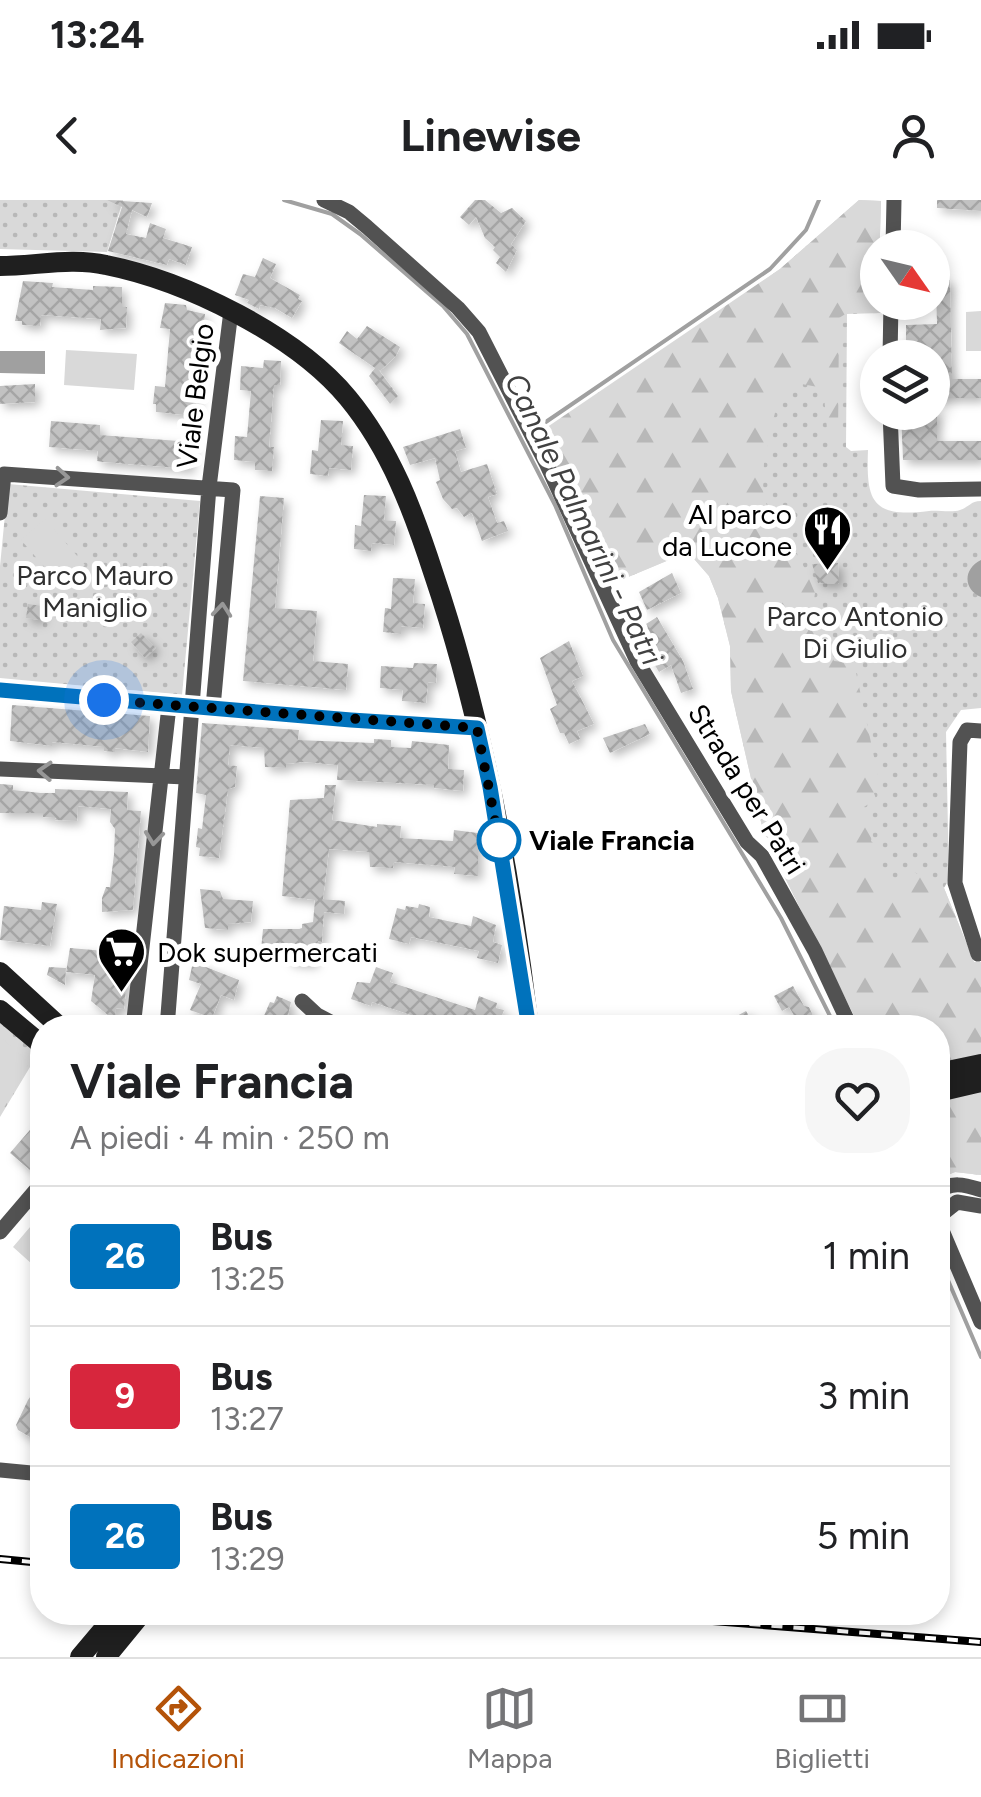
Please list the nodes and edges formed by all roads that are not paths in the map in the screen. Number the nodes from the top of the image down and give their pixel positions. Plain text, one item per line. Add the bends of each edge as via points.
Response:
1 (324, 200) edge
2 (894, 200) edge
3 (893, 230) edge
4 (0, 266) edge
5 (231, 311) junction
6 (890, 430) edge
7 (209, 487) junction
8 (981, 489) edge
9 (0, 513) edge
10 (0, 690) edge
11 (169, 706) junction
12 (194, 706) junction
13 (212, 708) junction
14 (477, 728) junction
15 (981, 731) edge
16 (0, 768) edge
17 (186, 777) junction
18 (160, 778) junction
19 (979, 954) edge
20 (141, 964) junction
21 (173, 966) junction
22 (0, 972) edge
23 (302, 1001) dead end
24 (0, 1010) edge
25 (48, 1015) edge
26 (135, 1015) edge
27 (168, 1015) edge
28 (318, 1015) edge
29 (527, 1015) edge
30 (845, 1015) edge
31 (30, 1035) edge
32 (981, 1064) edge
33 (950, 1071) edge
34 (981, 1082) edge
35 (950, 1089) edge
36 (950, 1187) edge
37 (981, 1190) edge
38 (30, 1197) edge
39 (981, 1206) edge
40 (950, 1208) edge
41 (0, 1232) edge
42 (950, 1248) edge
43 (981, 1322) edge
44 (0, 1470) edge
45 (30, 1473) edge
46 (107, 1625) edge
47 (132, 1625) edge
48 (80, 1657) edge
49 (106, 1657) edge

1 - 30 street, Strada per Patri via 367,227 479,332 637,661 747,842 762,856
2 - 3 street
4 - 5 street via 105,264
5 - 7 street, Viale Belgio
5 - 14 street via 307,358 376,436 418,524
6 - 8 street via 890,480 899,490
9 -> 7 street via 4,474
7 - 12 street, Viale Belgio
13 -> 7 street, Viale Belgio via 233,490
10 - 11 street
11 - 12 street
11 - 18 street
12 - 13 street
12 - 17 street, Viale Belgio
13 - 14 street
14 - 29 street
15 - 19 street via 967,730 960,742 955,884
18 -> 16 street
17 - 18 street
17 - 21 street, Viale Belgio
18 -> 20 street
20 - 21 street
20 - 26 street
21 - 27 street, Viale Belgio
22 - 25 street
23 - 28 street
24 - 31 street
32 - 33 street
34 - 35 street
36 - 37 street
38 - 41 street
39 - 40 street via 957,1202
42 - 43 street
44 - 45 street
46 - 48 street
47 - 49 street

